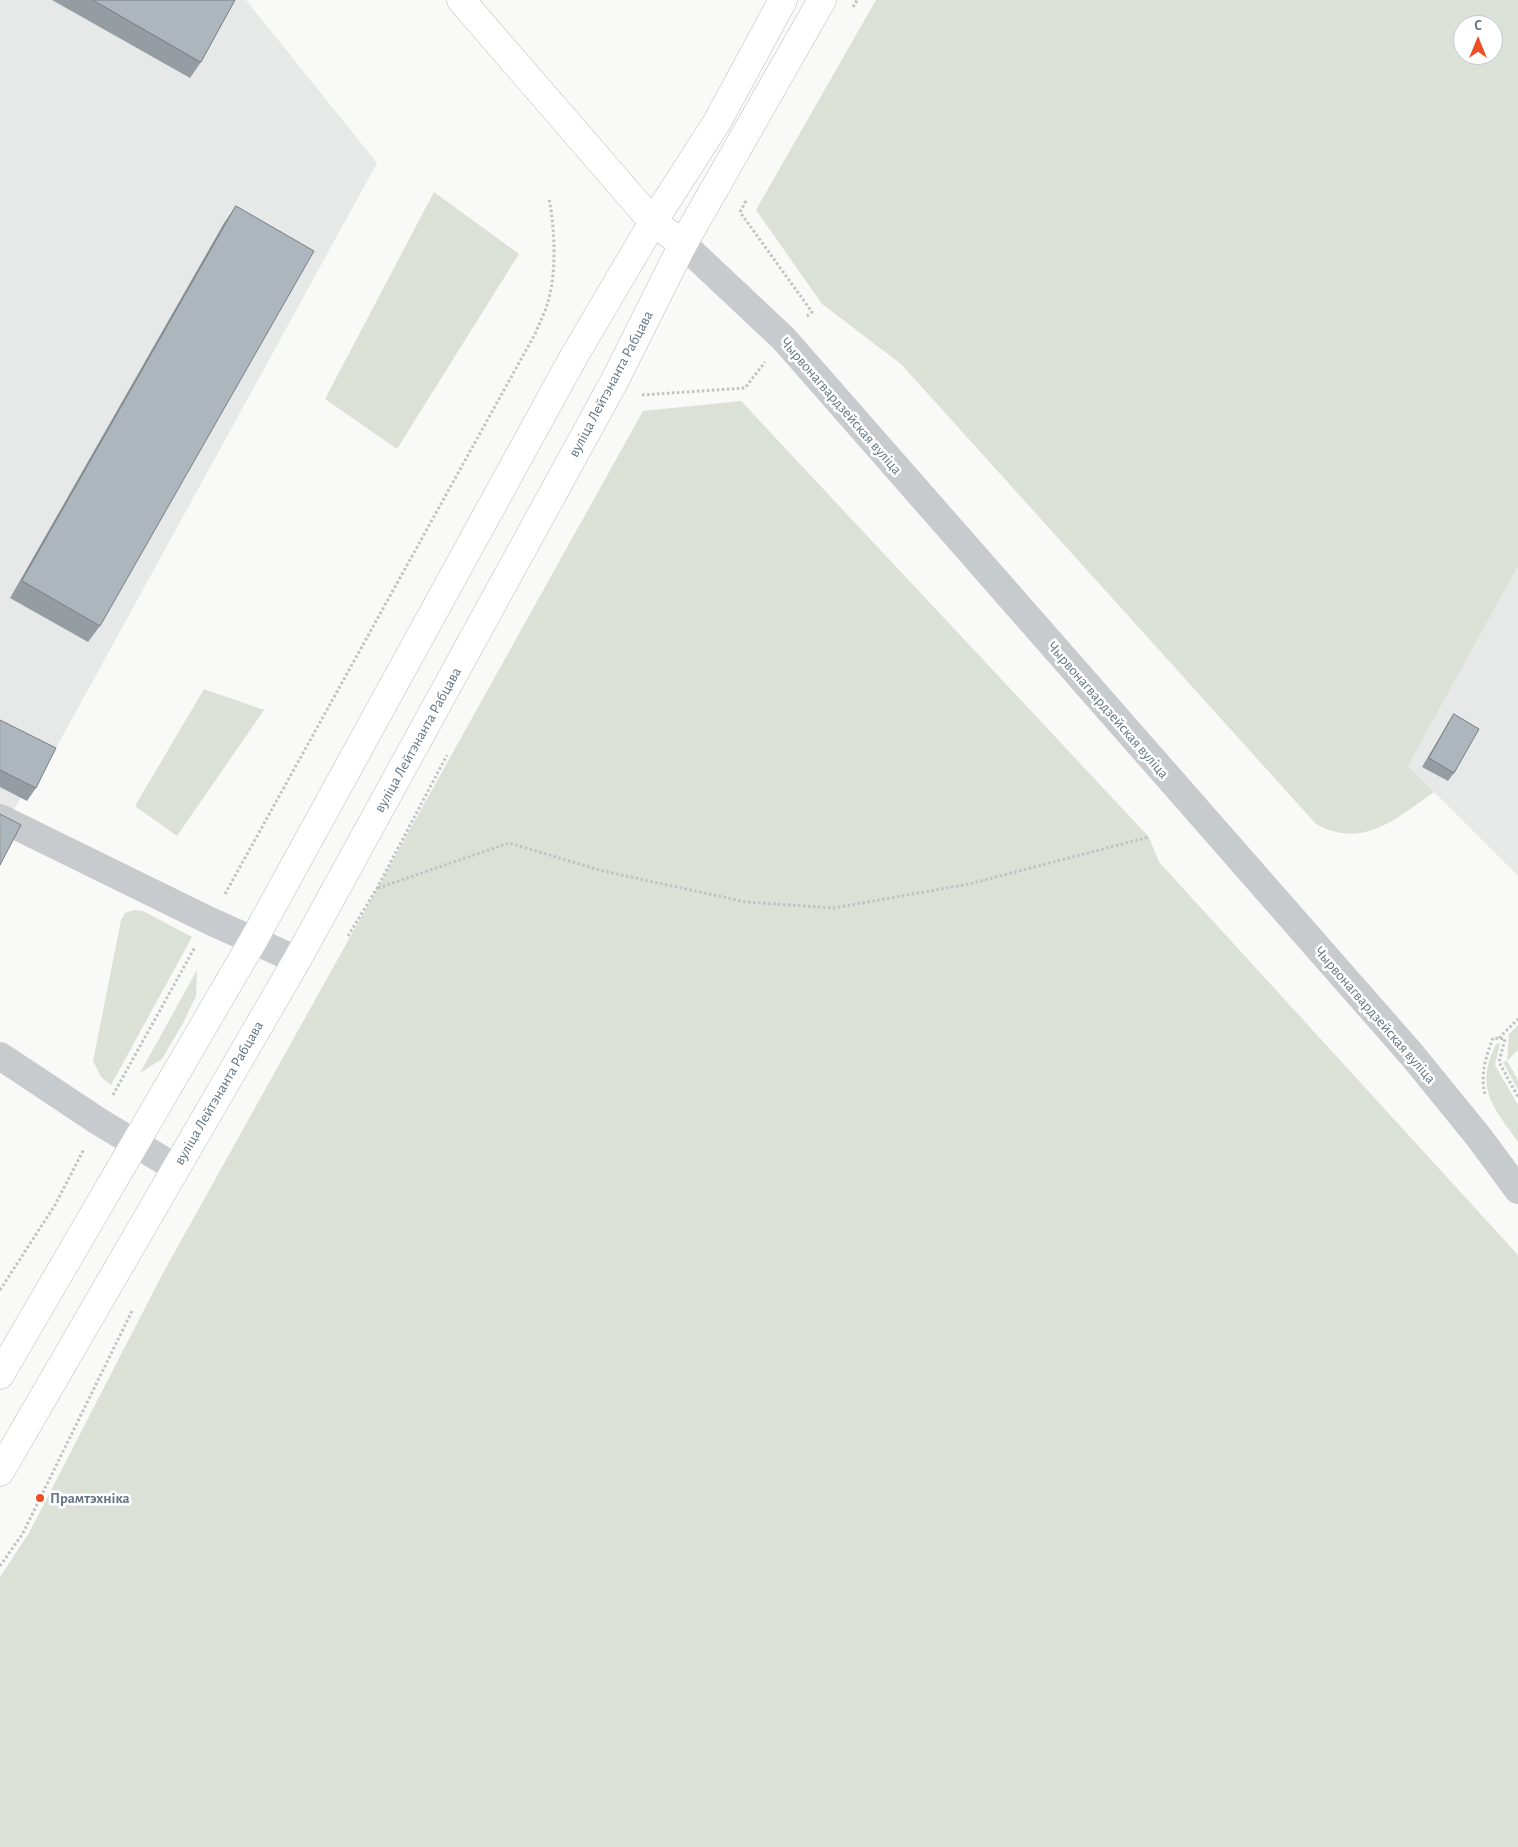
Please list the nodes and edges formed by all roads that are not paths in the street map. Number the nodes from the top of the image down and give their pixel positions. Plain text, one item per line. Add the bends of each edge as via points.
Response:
1 (461, 0) edge
2 (783, 0) edge
3 (822, 0) edge
4 (653, 222) junction
5 (683, 244) junction
6 (0, 818) edge
7 (254, 941) junction
8 (296, 960) junction
9 (0, 1056) edge
10 (136, 1142) junction
11 (176, 1168) junction
12 (1518, 1190) edge
13 (0, 1375) edge
14 (0, 1472) edge

1 - 4 main road
2 - 4 main road via 717,122
3 - 5 main road, вуліца Лейтэнанта Рабцава
4 - 5 main road
4 - 7 main road via 569,366
5 - 8 main road, вуліца Лейтэнанта Рабцава via 614,382
5 - 12 street, Чырвонагвардзейская вуліца via 784,339 1412,1055
6 - 7 street
7 - 8 street
7 - 10 main road
8 - 11 main road, вуліца Лейтэнанта Рабцава
9 - 10 street
10 - 11 street
10 - 13 main road
11 - 14 main road, вуліца Лейтэнанта Рабцава

